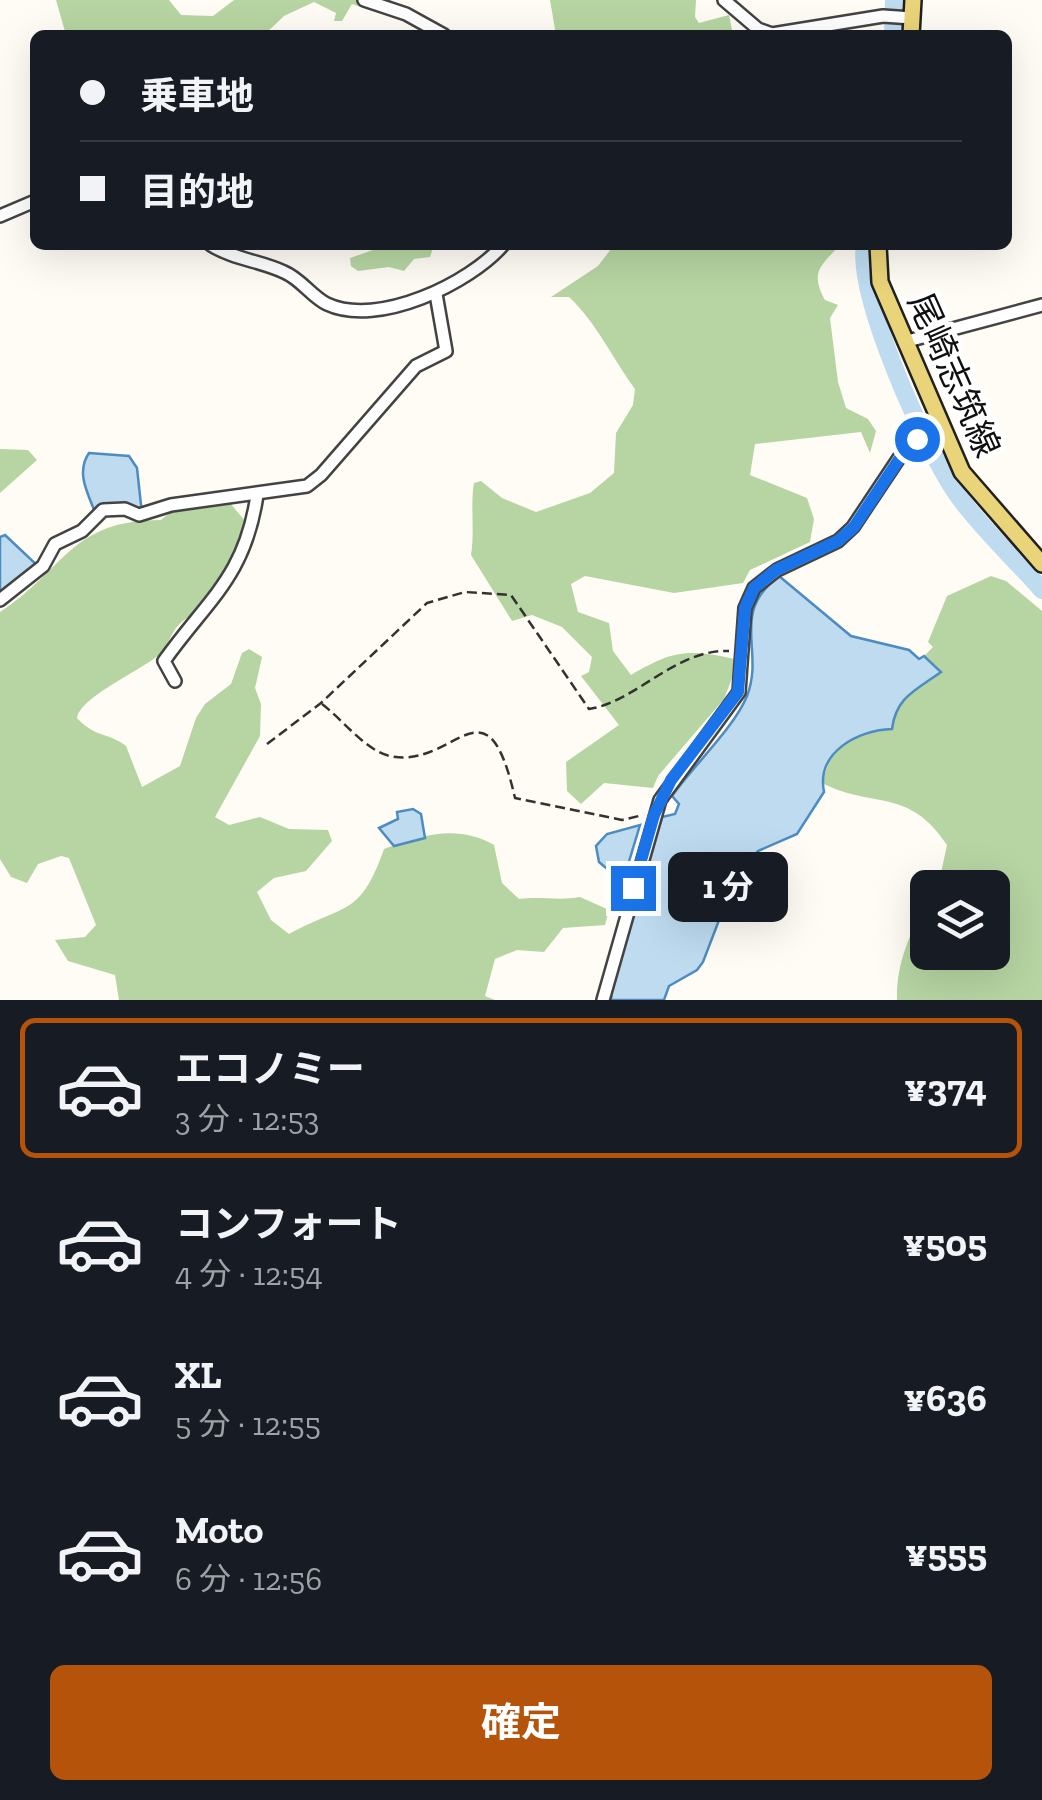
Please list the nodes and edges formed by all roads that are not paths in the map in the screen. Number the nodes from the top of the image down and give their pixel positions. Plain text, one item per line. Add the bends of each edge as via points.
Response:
1 (364, 0) edge
2 (724, 0) edge
3 (913, 0) edge
4 (908, 24) edge
5 (435, 30) edge
6 (761, 30) edge
7 (797, 30) edge
8 (30, 203) edge
9 (0, 216) edge
10 (225, 250) edge
11 (497, 250) edge
12 (878, 250) edge
13 (436, 294) junction
14 (1042, 305) edge
15 (904, 342) junction
16 (938, 432) junction
17 (257, 495) junction
18 (1042, 564) edge
19 (0, 600) edge
20 (175, 681) dead end
21 (603, 1000) edge

1 - 5 street
2 - 6 street
3 - 4 main road
4 - 7 street via 883,16
8 - 9 street
10 - 13 street via 287,272 325,304 368,308
11 - 13 street
12 - 15 main road, 尾崎志筑線 via 880,282
13 - 17 street via 446,351 416,366 322,475 296,490
14 - 15 street
15 - 16 main road, 尾崎志筑線
16 - 18 main road, 尾崎志筑線 via 962,472
16 - 21 street via 908,446 838,541 754,588 745,608 738,692 671,780 654,815
17 - 19 street via 171,504 139,515 103,510 55,544 44,566
17 - 20 street via 245,550 224,588 164,661

